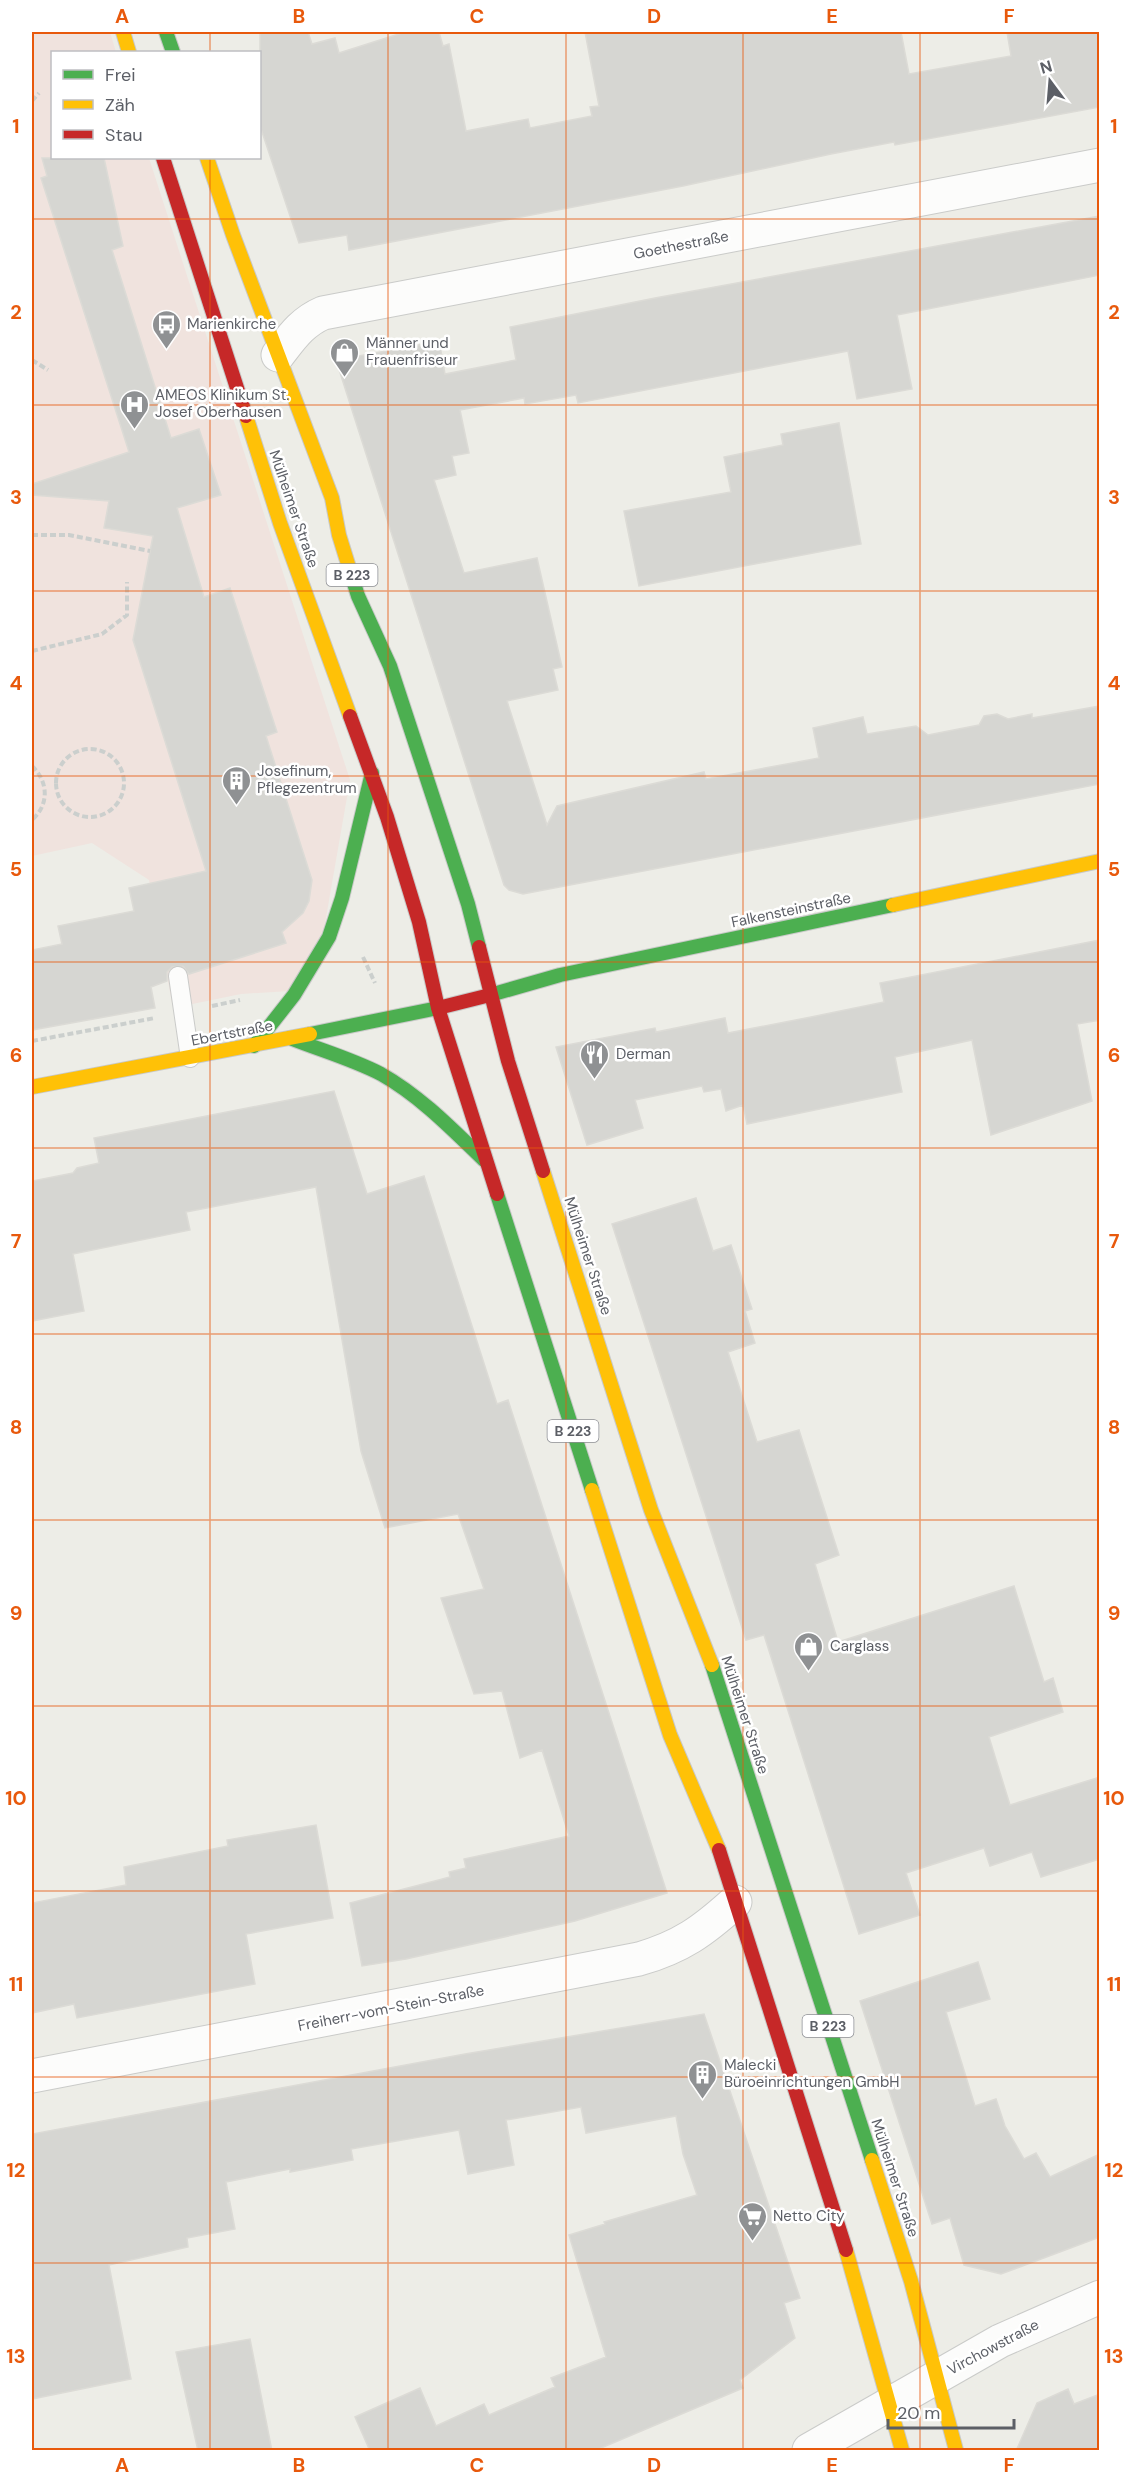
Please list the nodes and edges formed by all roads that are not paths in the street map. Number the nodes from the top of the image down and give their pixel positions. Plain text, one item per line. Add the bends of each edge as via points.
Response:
1 (123, 32) edge
2 (166, 32) edge
3 (129, 51) edge
4 (172, 51) edge
5 (163, 159) edge
6 (207, 159) edge
7 (1100, 165) edge
8 (278, 355) junction
9 (372, 773) junction
10 (1100, 861) edge
11 (178, 976) dead end
12 (490, 995) junction
13 (438, 1008) junction
14 (290, 1038) junction
15 (254, 1046) junction
16 (190, 1058) junction
17 (32, 1087) edge
18 (487, 1163) junction
19 (735, 1902) junction
20 (32, 2076) edge
21 (1100, 2297) edge
22 (936, 2377) junction
23 (890, 2404) junction
24 (809, 2451) edge
25 (902, 2451) edge
26 (956, 2451) edge

1 - 3 main road
2 - 4 main road
5 - 9 main road, Mülheimer Straße / B 223 via 280,523
6 - 8 main road, Mülheimer Straße / B 223
7 - 8 street, Goethestraße via 323,313 296,331
8 - 12 main road, Mülheimer Straße / B 223 via 332,498 358,596 390,666 425,770 468,904
9 - 13 main road, Mülheimer Straße / B 223 via 419,922
9 - 15 main road via 329,937 312,969
10 - 12 main road, Falkensteinstraße via 560,975
11 - 16 lane
12 - 13 main road
12 - 22 main road, Mülheimer Straße / B 223 via 651,1510 716,1676 911,2282
13 - 14 main road, Ebertstraße
13 - 18 main road, Mülheimer Straße / B 223
14 - 15 main road, Ebertstraße
14 - 18 main road via 397,1084 439,1116
15 - 16 main road, Ebertstraße
16 - 17 main road, Ebertstraße
18 - 19 main road, Mülheimer Straße / B 223 via 670,1735 718,1849
19 - 20 street, Freiherr-vom-Stein-Straße via 690,1939 668,1951 639,1959
19 - 23 main road, Mülheimer Straße / B 223 via 856,2281
21 - 22 street, Virchowstraße via 1019,2331
22 - 23 street, Virchowstraße
22 - 26 main road, Mülheimer Straße / B 223
23 - 24 street, Virchowstraße
23 - 25 main road, Mülheimer Straße / B 223

